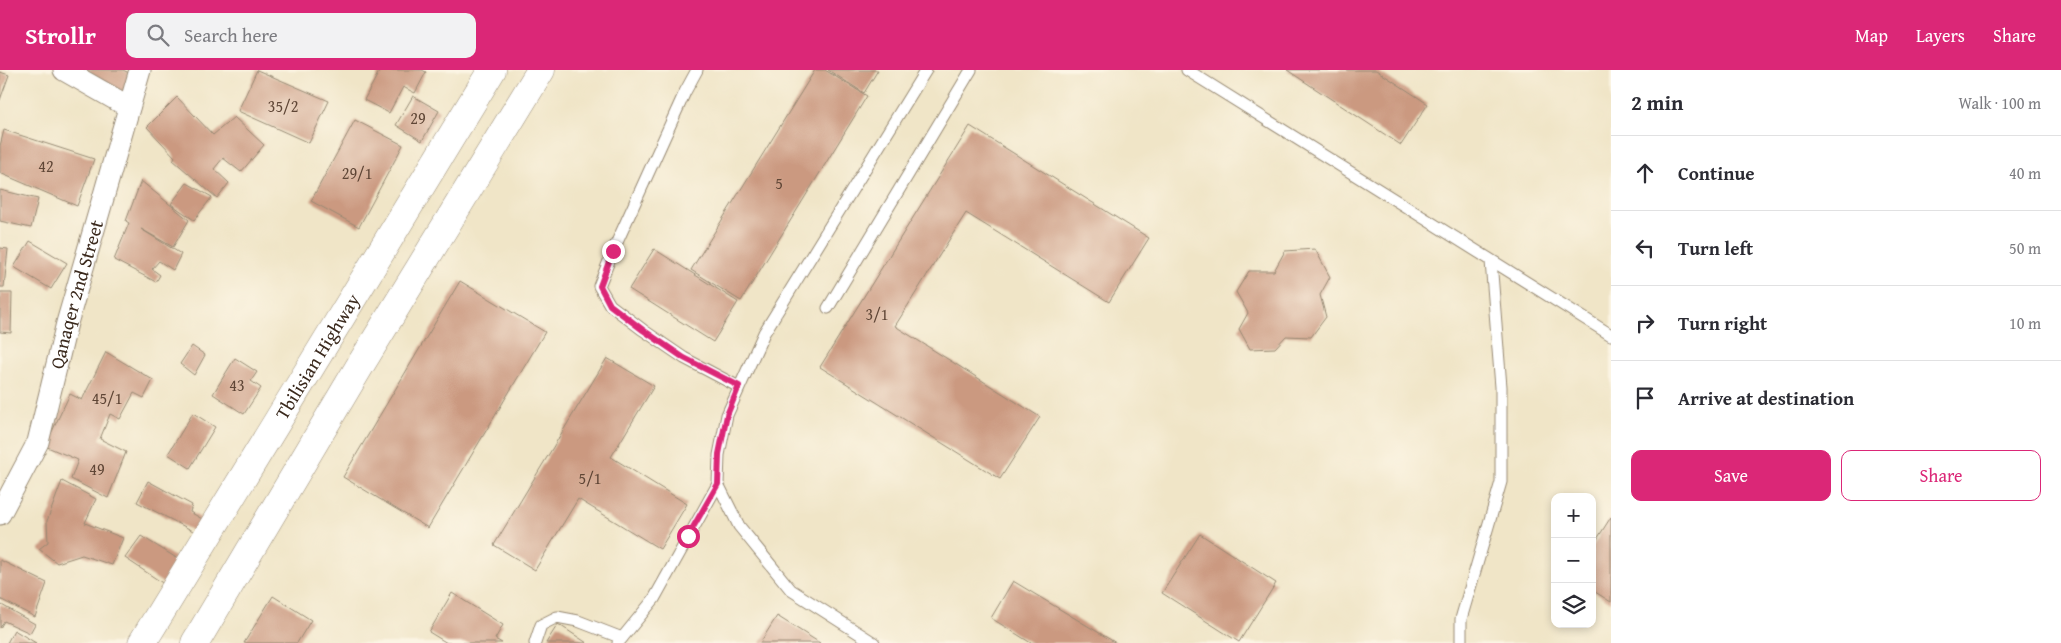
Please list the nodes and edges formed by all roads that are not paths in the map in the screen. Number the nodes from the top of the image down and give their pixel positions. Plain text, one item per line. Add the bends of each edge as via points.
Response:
1 (64, 70) edge
2 (140, 70) edge
3 (492, 70) edge
4 (541, 70) edge
5 (697, 70) edge
6 (926, 70) edge
7 (971, 70) edge
8 (1187, 70) edge
9 (129, 107) junction
10 (408, 206) junction
11 (446, 228) junction
12 (1491, 261) junction
13 (828, 308) dead end
14 (1611, 334) edge
15 (739, 386) junction
16 (718, 484) junction
17 (0, 514) edge
18 (620, 641) edge
19 (142, 643) edge
20 (196, 643) edge
21 (535, 643) edge
22 (874, 643) edge
23 (1461, 643) edge

1 - 9 street
2 - 9 street, Qanaqer 2nd Street
3 - 10 main road, Tbilisian Highway
4 - 11 main road
5 - 15 lane via 600,286 610,305 643,330 684,358
6 - 15 lane via 764,333
7 - 13 lane
8 - 12 lane
9 - 17 street, Qanaqer 2nd Street via 67,323 38,442
10 - 11 main road
10 - 19 main road, Tbilisian Highway
11 - 20 main road
12 - 14 lane
12 - 23 lane via 1500,387 1501,482 1460,619
15 - 16 lane via 727,415 719,454
16 - 18 lane via 654,600
16 - 22 lane via 740,526 791,590
18 - 21 lane via 578,621 557,616 542,625

